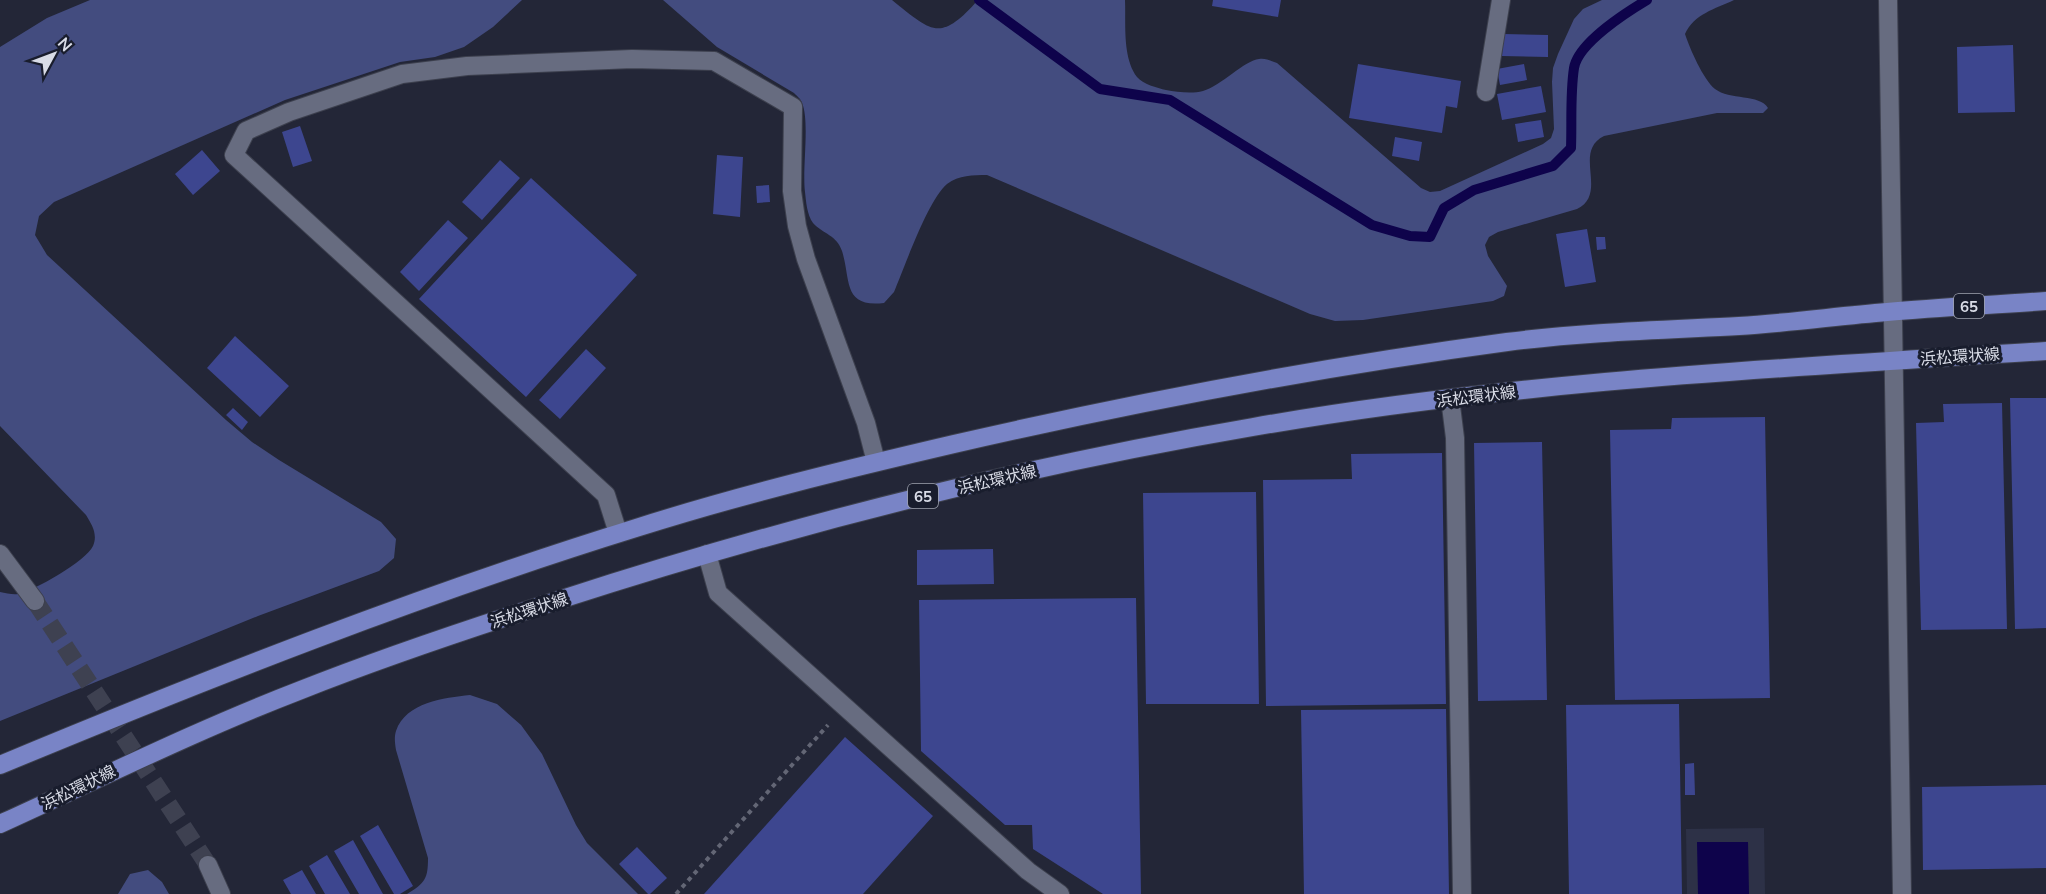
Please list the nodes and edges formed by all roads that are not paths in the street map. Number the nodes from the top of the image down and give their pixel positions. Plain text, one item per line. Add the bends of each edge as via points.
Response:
1 (1501, 0) edge
2 (1888, 0) edge
3 (1486, 92) dead end
4 (2046, 301) edge
5 (1893, 311) junction
6 (2046, 351) edge
7 (1894, 361) junction
8 (1450, 398) junction
9 (876, 462) junction
10 (618, 533) junction
11 (0, 554) edge
12 (707, 554) junction
13 (35, 601) tunnel mouth
14 (0, 765) edge
15 (0, 824) edge
16 (208, 865) tunnel mouth
17 (221, 894) edge
18 (1060, 894) edge
19 (1462, 894) edge
20 (1902, 894) edge

1 - 3 street
2 - 5 street
4 - 5 main road, 65
5 - 7 street
5 - 9 main road, 65 via 1744,326 1585,333 1413,356 1135,404
6 - 7 main road, 浜松環状線 / 65
7 - 8 main road, 浜松環状線 / 65 via 1586,383
7 - 20 street
8 - 12 main road, 浜松環状線 / 65 via 1257,426 1106,454 881,506
8 - 19 street via 1455,438
9 - 10 main road, 65
9 - 10 street via 797,226 792,191 793,107 714,61 632,59 490,65 402,74 289,112 246,131 234,155 606,495
10 - 14 main road, 65 via 314,639
11 - 13 street
12 - 15 main road, 浜松環状線 / 65 via 441,638 339,675 156,750
12 - 18 street via 718,593 1028,872
16 - 17 street

